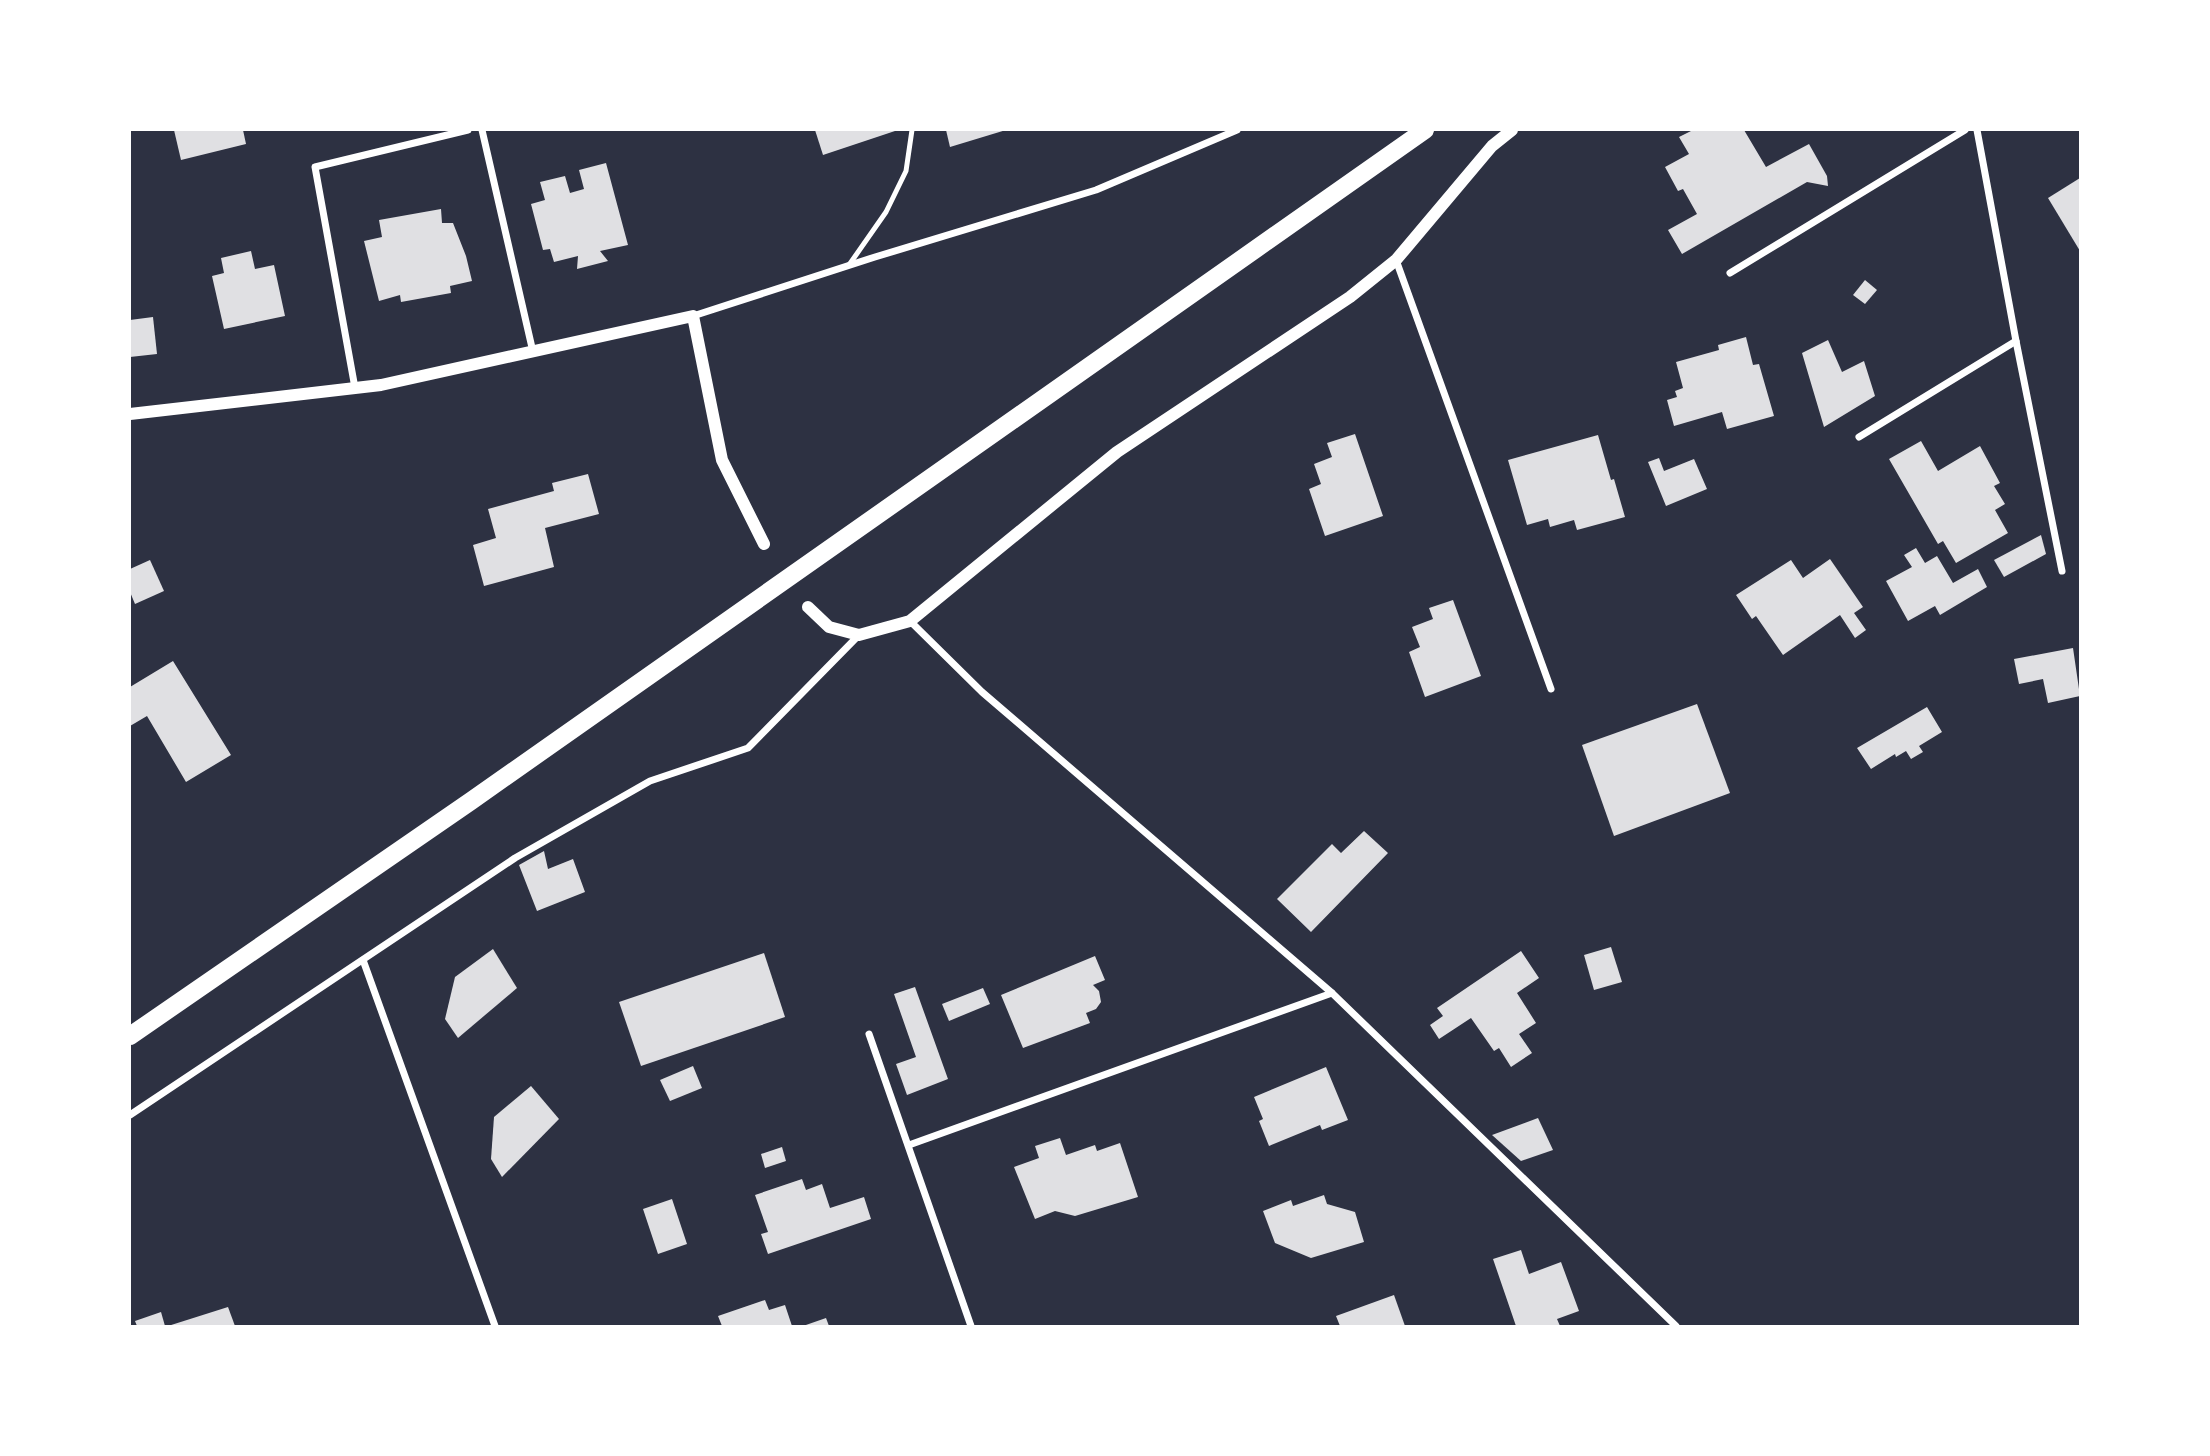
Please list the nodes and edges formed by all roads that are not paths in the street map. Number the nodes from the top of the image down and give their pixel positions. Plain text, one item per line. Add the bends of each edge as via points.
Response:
1 (468, 130) edge
2 (482, 130) edge
3 (912, 130) edge
4 (1237, 130) edge
5 (1424, 130) edge
6 (1512, 130) edge
7 (1965, 130) edge
8 (1977, 130) edge
9 (1396, 260) junction
10 (849, 265) junction
11 (1730, 273) dead end
12 (693, 316) junction
13 (2016, 341) junction
14 (533, 352) junction
15 (355, 388) junction
16 (130, 414) edge
17 (1859, 437) dead end
18 (764, 544) dead end
19 (2062, 571) dead end
20 (808, 607) dead end
21 (910, 621) junction
22 (859, 635) junction
23 (1551, 689) dead end
24 (363, 960) junction
25 (1332, 993) junction
26 (869, 1034) dead end
27 (130, 1036) edge
28 (130, 1115) edge
29 (909, 1145) junction
30 (495, 1326) edge
31 (971, 1326) edge
32 (1676, 1326) edge

1 - 15 street via 315,167
2 - 14 street
3 - 10 lane via 906,171 886,212
4 - 10 street via 1096,190
5 - 27 main road
6 - 9 street via 1492,146
7 - 11 street
8 - 13 street
9 - 21 street via 1350,297 1117,452
9 - 23 street
10 - 12 street
12 - 14 street
12 - 18 street via 722,460
13 - 17 street
13 - 19 street
14 - 15 street
15 - 16 street
20 - 22 street via 830,627
21 - 22 street
21 - 25 street via 982,692
22 - 24 street via 748,748 650,781 515,858
24 - 28 street
24 - 30 street
25 - 29 street
25 - 32 street
26 - 29 street
29 - 31 street

